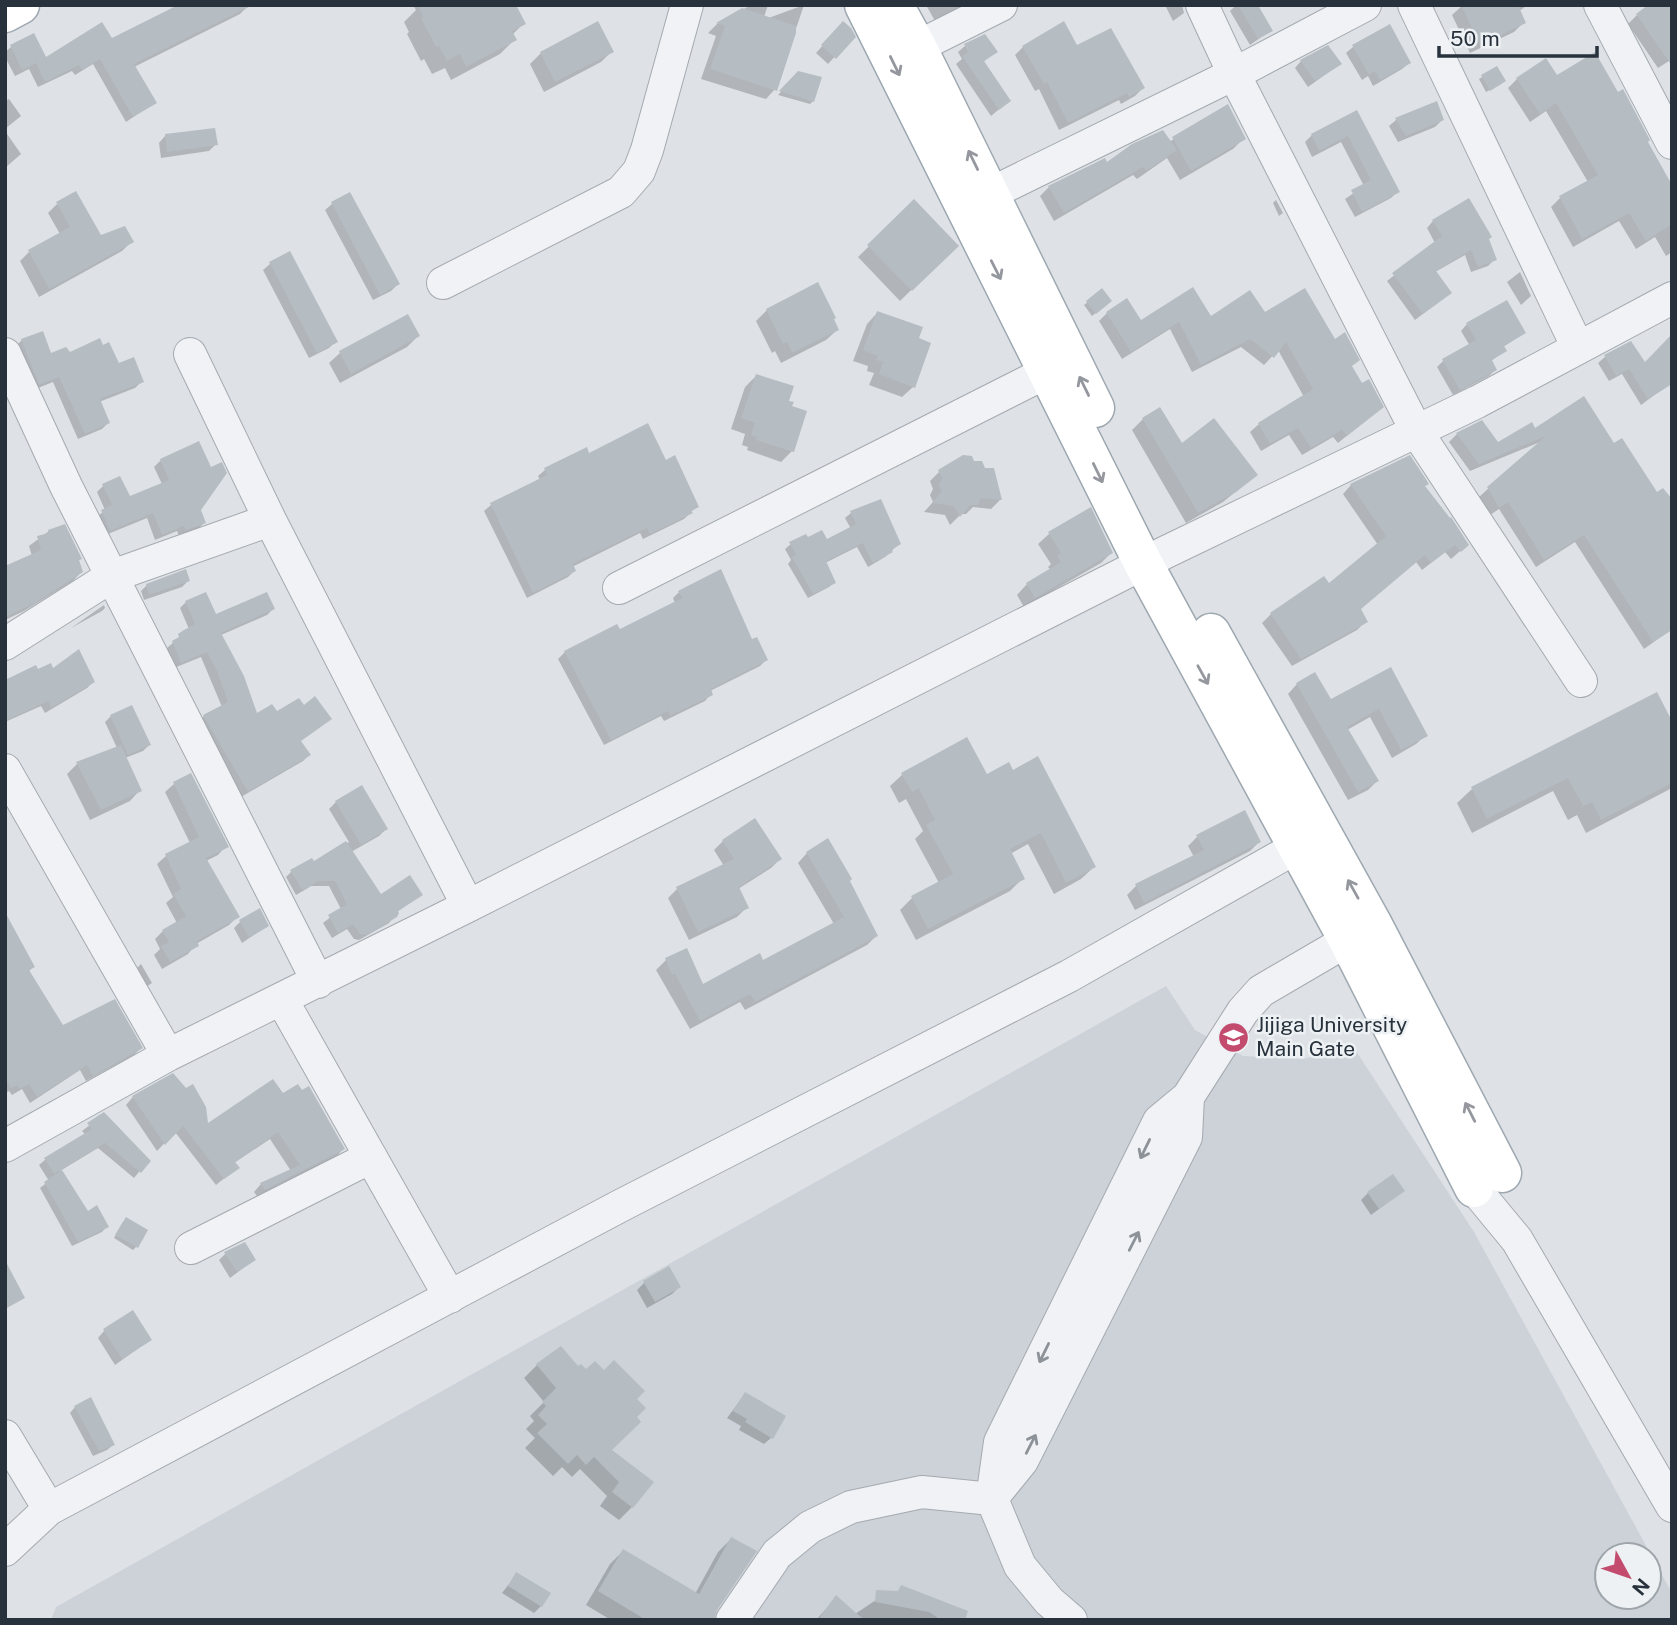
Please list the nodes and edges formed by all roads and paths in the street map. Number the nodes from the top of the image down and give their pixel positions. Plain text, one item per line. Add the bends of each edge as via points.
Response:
1 (20, 5) edge
2 (687, 5) edge
3 (864, 5) edge
4 (894, 5) edge
5 (1001, 5) edge
6 (1202, 5) edge
7 (1365, 5) edge
8 (1414, 5) edge
9 (1600, 5) edge
10 (5, 13) edge
11 (917, 47) junction
12 (1234, 74) junction
13 (1672, 144) edge
14 (977, 200) junction
15 (443, 284) dead end
16 (1672, 298) edge
17 (1578, 348) junction
18 (5, 354) edge
19 (190, 354) dead end
20 (1047, 373) junction
21 (1417, 432) junction
22 (270, 520) junction
23 (1154, 557) junction
24 (112, 576) junction
25 (619, 587) dead end
26 (5, 644) edge
27 (1581, 681) dead end
28 (5, 771) edge
29 (1297, 847) junction
30 (468, 906) junction
31 (1361, 933) junction
32 (318, 982) junction
33 (282, 1000) junction
34 (168, 1055) junction
35 (7, 1141) edge
36 (371, 1157) junction
37 (1488, 1181) joint
38 (191, 1248) dead end
39 (450, 1297) junction
40 (5, 1436) edge
41 (992, 1499) junction
42 (1672, 1506) edge
43 (49, 1508) junction
44 (5, 1550) edge
45 (732, 1620) edge
46 (1071, 1620) edge

1 - 10 main road
2 - 15 street via 639,171 621,191
3 -> 14 main road
4 - 11 main road
5 - 11 street
6 - 12 street
7 - 12 street
8 - 17 street
9 - 13 street
14 -> 11 main road
12 - 14 street
12 - 21 street
14 -> 20 main road
23 -> 14 main road
16 - 17 street
17 - 21 street
18 - 24 street
19 - 22 street
20 -> 23 main road
20 - 25 street
21 - 23 street
21 - 27 street
22 - 24 street
22 - 30 street
23 -> 29 main road
23 - 30 street
31 -> 23 main road
24 - 26 street
24 - 32 street
28 - 34 street
29 - 31 main road
29 - 39 street via 1069,976
30 - 32 street
31 - 37 main road
31 - 41 street via 1261,992 1243,1011 1188,1097 1159,1121 1000,1442
32 - 33 street
33 - 34 street
33 - 36 street
34 - 35 street
36 - 38 street
36 - 39 street
37 - 42 street via 1517,1240
39 - 43 street
40 - 43 street
41 - 45 street via 922,1492 851,1507 810,1527 777,1554
41 - 46 street via 1020,1566
43 - 44 street

